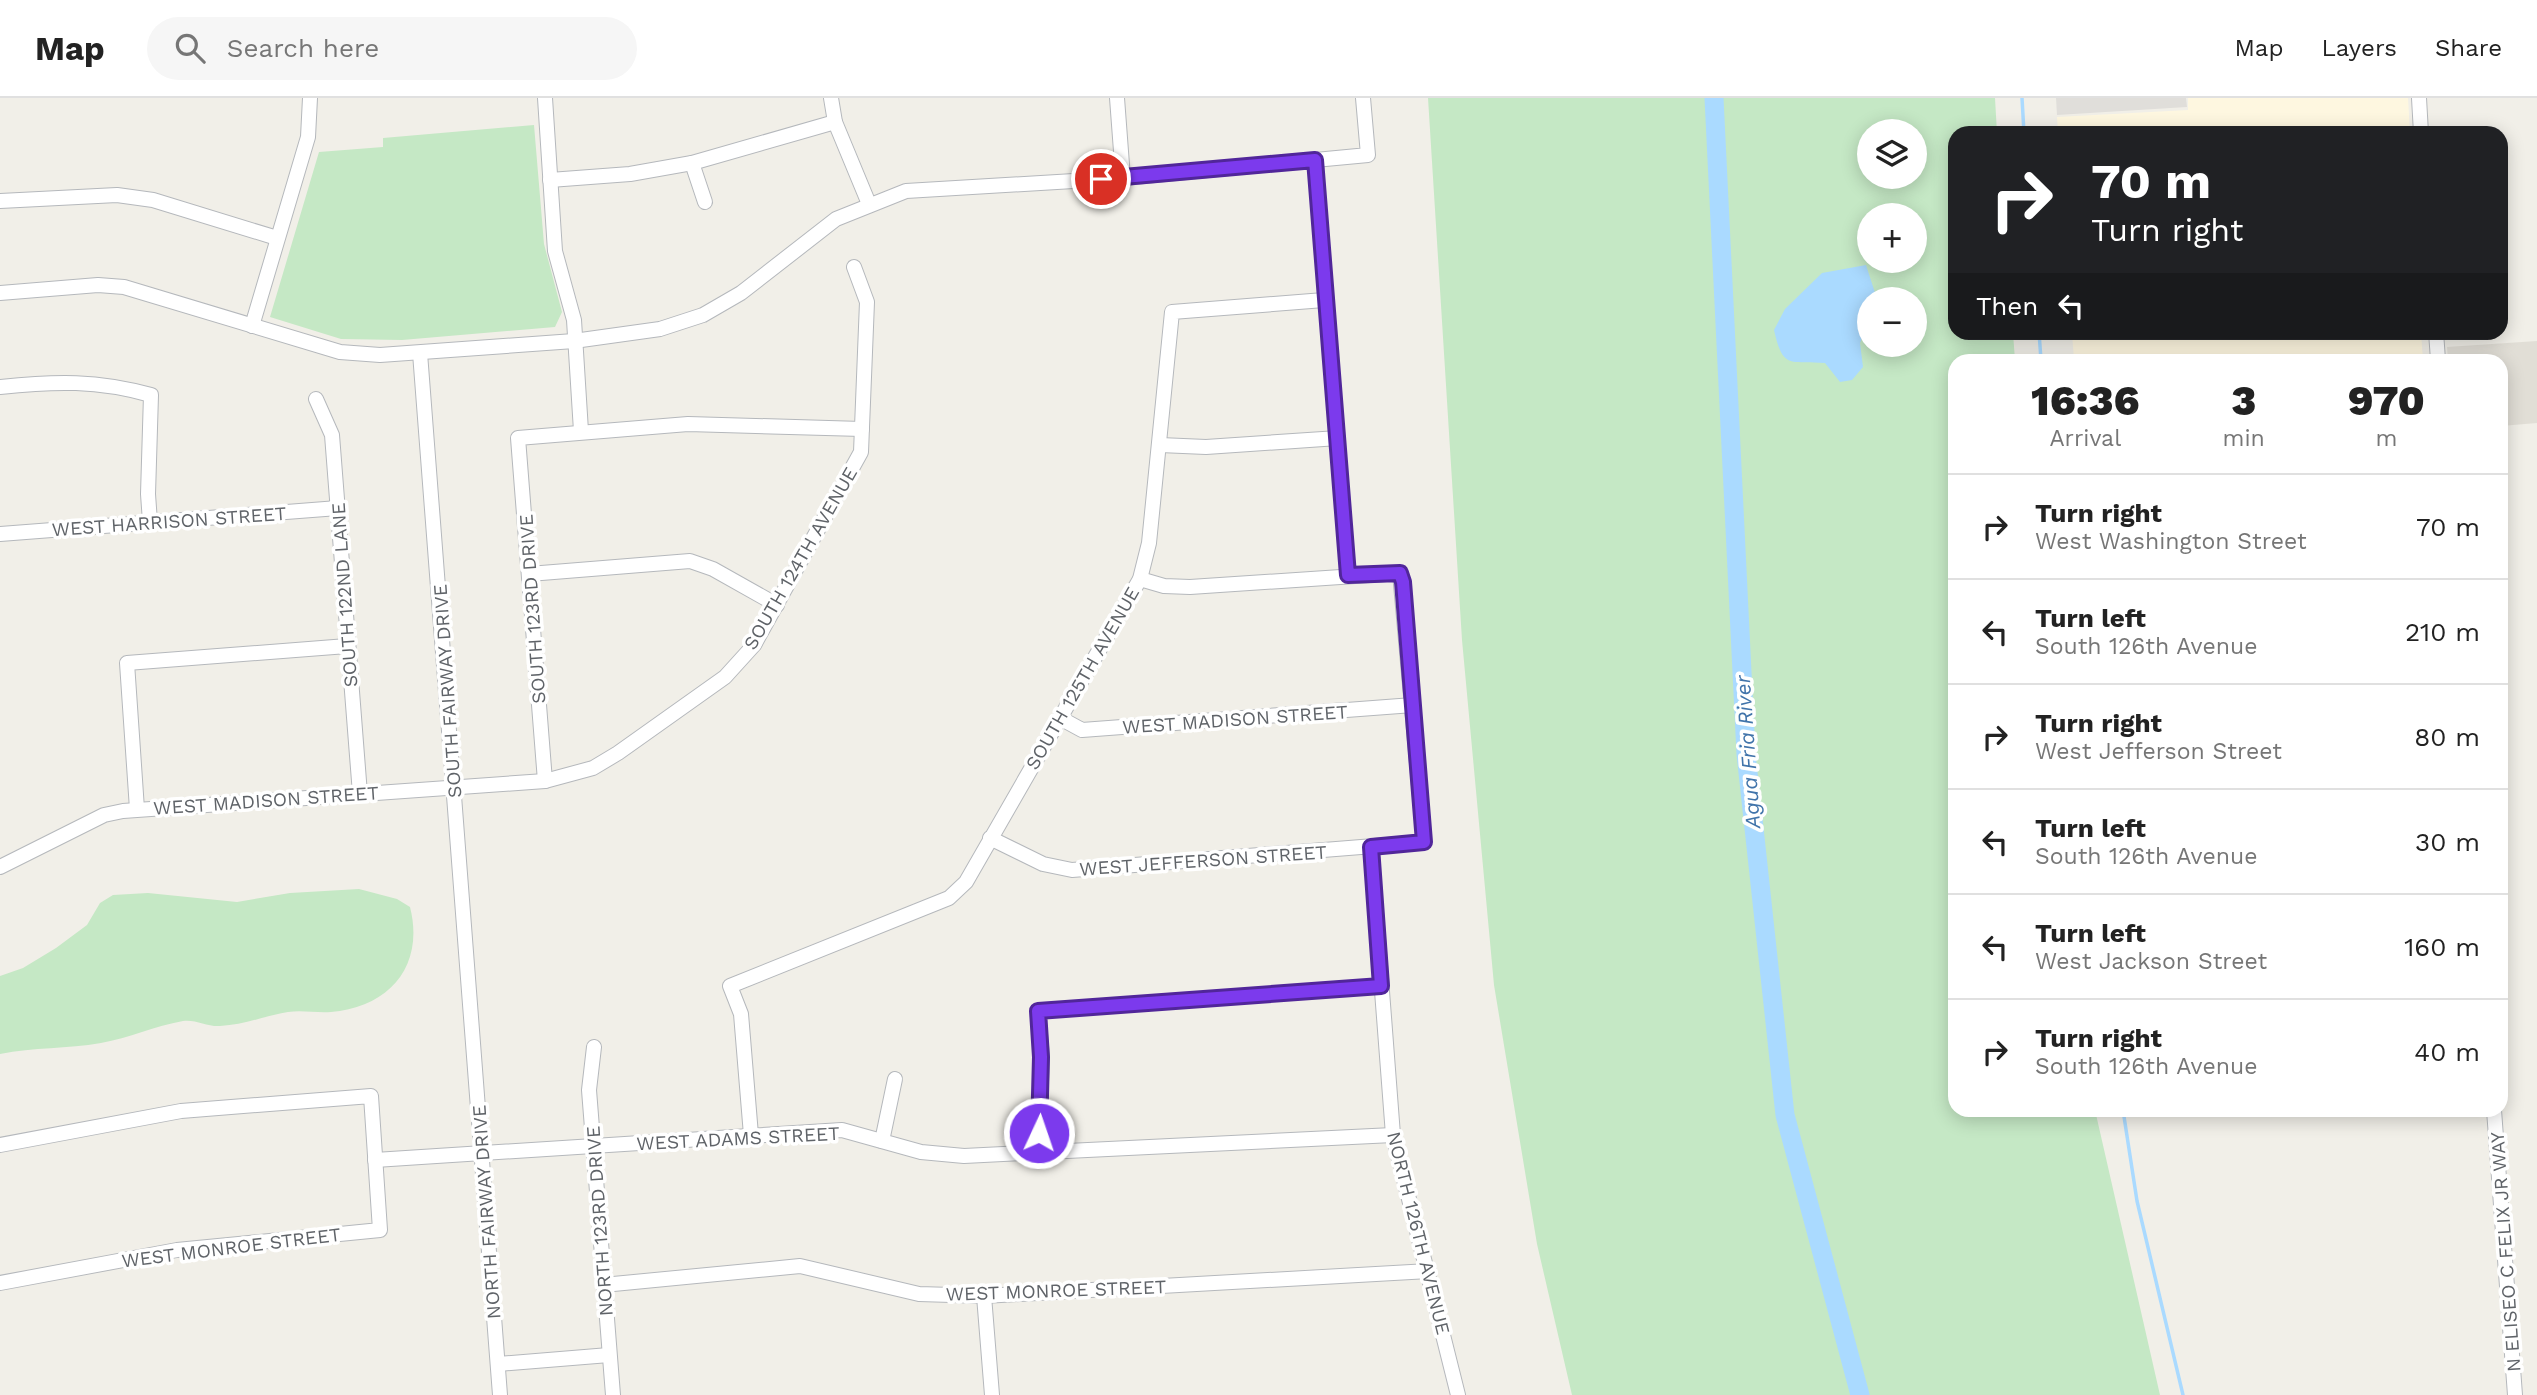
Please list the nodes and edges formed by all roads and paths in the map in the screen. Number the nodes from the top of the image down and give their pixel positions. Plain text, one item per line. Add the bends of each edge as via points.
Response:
1 (310, 98) edge
2 (545, 98) edge
3 (831, 98) edge
4 (1117, 98) edge
5 (1363, 98) edge
6 (2419, 98) edge
7 (835, 122) junction
8 (2421, 126) edge
9 (1315, 160) junction
10 (692, 163) junction
11 (1123, 178) junction
12 (550, 180) junction
13 (0, 201) edge
14 (705, 202) dead end
15 (869, 204) junction
16 (277, 239) junction
17 (854, 267) dead end
18 (0, 293) edge
19 (1324, 300) junction
20 (251, 326) junction
21 (574, 341) junction
22 (420, 353) junction
23 (0, 387) edge
24 (316, 399) dead end
25 (862, 429) junction
26 (581, 431) junction
27 (1338, 438) junction
28 (1160, 445) junction
29 (338, 508) junction
30 (150, 522) junction
31 (0, 534) edge
32 (529, 574) junction
33 (1348, 575) junction
34 (1140, 579) junction
35 (777, 605) junction
36 (347, 646) junction
37 (1413, 705) junction
38 (1060, 718) junction
39 (545, 781) junction
40 (454, 786) junction
41 (360, 794) junction
42 (137, 809) junction
43 (989, 838) junction
44 (1371, 847) junction
45 (0, 867) edge
46 (1381, 986) junction
47 (472, 1029) joint
48 (594, 1047) dead end
49 (895, 1079) dead end
50 (2495, 1117) edge
51 (751, 1135) junction
52 (1393, 1135) junction
53 (883, 1141) junction
54 (0, 1144) edge
55 (593, 1146) junction
56 (1038, 1154) junction
57 (482, 1155) junction
58 (375, 1160) junction
59 (1429, 1271) junction
60 (0, 1283) edge
61 (603, 1285) junction
62 (984, 1296) junction
63 (609, 1355) junction
64 (498, 1364) junction
65 (500, 1395) edge
66 (613, 1395) edge
67 (992, 1395) edge
68 (1458, 1395) edge
69 (2515, 1395) edge

1 - 16 street via 308,137
2 - 12 street
3 - 7 street
4 - 11 street
5 - 9 street via 1368,155
6 - 8 street
7 - 10 street
7 - 15 street
9 - 11 street
9 - 19 street
10 - 12 street via 630,174
10 - 14 street
11 - 15 street via 951,186 906,191
12 - 21 street via 555,251 574,320
13 - 16 street via 117,195 153,200
15 - 21 street via 836,219 741,293 703,315 660,329
16 - 20 street
17 - 25 street, SOUTH 124TH AVENUE via 867,302
18 - 20 street via 124,287
19 - 27 street
19 - 28 street, SOUTH 125TH AVENUE via 1172,312
20 - 22 street via 340,352
21 - 22 street
21 - 26 street
22 - 40 street, SOUTH FAIRWAY DRIVE
23 - 30 street via 63,380 119,386 151,396
24 - 29 street, SOUTH 122ND LANE via 332,435
25 - 26 street via 688,424
25 - 35 street, SOUTH 124TH AVENUE via 861,452
26 - 32 street, SOUTH 123RD DRIVE via 518,438
27 - 28 street via 1206,447
27 - 33 street
28 - 34 street, SOUTH 125TH AVENUE via 1149,543
29 - 30 street, WEST HARRISON STREET
29 - 36 street, SOUTH 122ND LANE
30 - 31 street, WEST HARRISON STREET
32 - 35 street via 690,561
32 - 39 street, SOUTH 123RD DRIVE
33 - 34 street via 1190,587
33 - 37 street via 1400,573
34 - 38 street, SOUTH 125TH AVENUE
35 - 39 street, SOUTH 124TH AVENUE via 754,645 725,677 593,768
36 - 41 street, SOUTH 122ND LANE
36 - 42 street via 127,663
37 - 38 street, WEST MADISON STREET via 1082,730
37 - 44 street, WEST JEFFERSON STREET via 1424,842
38 - 43 street, SOUTH 125TH AVENUE
39 - 40 street, WEST MADISON STREET
40 - 41 street, WEST MADISON STREET
40 - 47 street, SOUTH FAIRWAY DRIVE
41 - 42 street, WEST MADISON STREET
42 - 45 street, WEST MADISON STREET via 104,815
43 - 44 street, WEST JEFFERSON STREET via 1043,864 1072,870
43 - 51 street, SOUTH 125TH AVENUE via 966,883 949,898 730,986 741,1014
44 - 46 street, NORTH 126TH AVENUE
46 - 52 street, NORTH 126TH AVENUE
46 - 56 street via 1038,1011
47 - 57 street, NORTH FAIRWAY DRIVE
48 - 55 street, NORTH 123RD DRIVE via 589,1090
49 - 53 street
50 - 69 street, N ELISEO C FELIX JR WAY
51 - 53 street, WEST ADAMS STREET via 842,1130
51 - 55 street, WEST ADAMS STREET
52 - 56 street, WEST ADAMS STREET
52 - 59 street, NORTH 126TH AVENUE
53 - 56 street, WEST ADAMS STREET via 921,1152 964,1156
54 - 58 street via 181,1111 371,1096
55 - 57 street, WEST ADAMS STREET
55 - 61 street, NORTH 123RD DRIVE
57 - 58 street, WEST ADAMS STREET
57 - 64 street, NORTH FAIRWAY DRIVE
58 - 60 street, WEST MONROE STREET via 380,1230 177,1250
59 - 62 street, WEST MONROE STREET
59 - 68 street, NORTH 126TH AVENUE
61 - 62 street, WEST MONROE STREET via 800,1266 919,1294
61 - 63 street, NORTH 123RD DRIVE
62 - 67 street
63 - 64 street
63 - 66 street, NORTH 123RD DRIVE
64 - 65 street, NORTH FAIRWAY DRIVE

